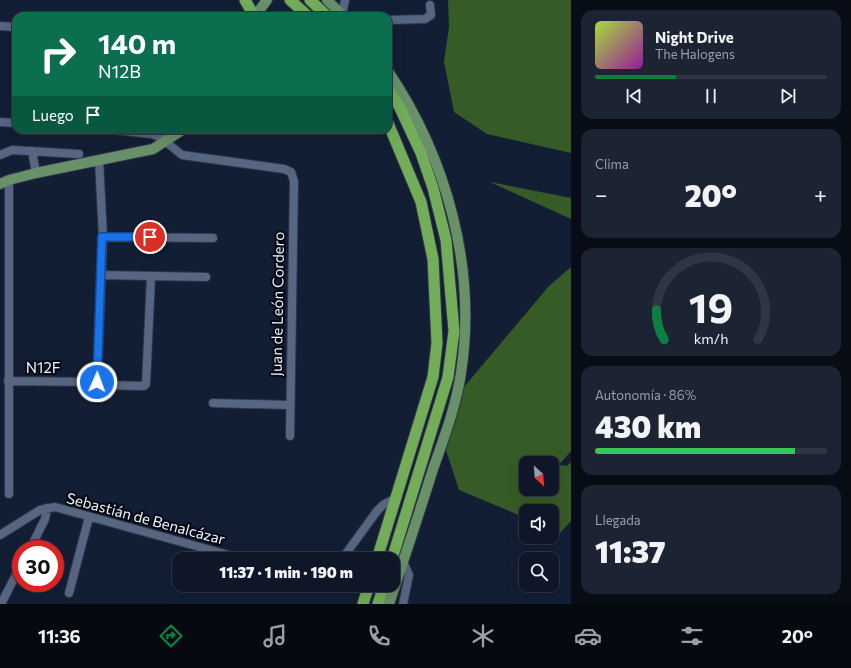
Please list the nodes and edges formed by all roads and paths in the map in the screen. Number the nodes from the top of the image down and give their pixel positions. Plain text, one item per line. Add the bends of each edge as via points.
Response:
1 (245, 0) edge
2 (267, 0) edge
3 (290, 0) edge
4 (310, 0) edge
5 (345, 0) edge
6 (332, 2) edge
7 (430, 5) dead end
8 (252, 12) edge
9 (257, 12) edge
10 (304, 12) edge
11 (323, 12) edge
12 (339, 12) edge
13 (343, 12) edge
14 (392, 20) edge
15 (12, 27) edge
16 (1, 28) edge
17 (392, 78) edge
18 (392, 95) edge
19 (0, 122) edge
20 (12, 123) edge
21 (152, 134) edge
22 (177, 134) edge
23 (392, 134) edge
24 (166, 142) junction
25 (0, 148) edge
26 (12, 150) junction
27 (32, 151) junction
28 (79, 154) dead end
29 (0, 155) edge
30 (99, 160) junction
31 (36, 173) junction
32 (4, 182) edge
33 (102, 237) junction
34 (213, 238) dead end
35 (101, 275) junction
36 (151, 276) junction
37 (206, 277) dead end
38 (8, 381) junction
39 (97, 382) junction
40 (213, 403) dead end
41 (289, 405) junction
42 (290, 436) dead end
43 (9, 494) dead end
44 (396, 498) junction
45 (47, 508) junction
46 (90, 517) junction
47 (0, 535) edge
48 (34, 540) edge
49 (218, 552) edge
50 (347, 552) edge
51 (379, 552) edge
52 (400, 553) edge
53 (400, 555) edge
54 (400, 563) edge
55 (12, 583) edge
56 (367, 592) edge
57 (382, 592) edge
58 (391, 592) edge
59 (69, 593) dead end
60 (1, 604) edge
61 (363, 604) edge
62 (378, 604) edge
63 (389, 604) edge
64 (403, 604) edge

1 - 8 highway
2 - 9 main road
3 - 10 highway
4 - 11 highway
5 - 13 street
6 - 12 main road
7 - 14 street via 431,14 424,19
15 - 16 street
17 - 53 main road via 420,125 437,163 457,235 464,294 464,337 459,381 451,416
18 - 52 highway via 418,146 433,188 446,240 454,331 448,377
19 - 20 street
21 - 24 street
22 - 24 main road
23 - 44 highway via 421,202 433,259 437,343 433,377
24 - 30 main road via 142,152
24 - 41 street, Juan de León Cordero via 182,155 291,172 294,181
25 - 26 street
26 - 27 street
26 - 29 street
27 - 28 street
27 - 31 street
30 - 31 main road
30 - 33 street
31 - 32 main road
32 - 38 street
33 - 34 street
33 - 35 street
35 - 36 street
35 - 39 street
36 - 37 street
36 - 39 street, N12F via 146,384 142,387 101,385
38 - 39 street, N12F
38 - 43 street
40 - 41 street
41 - 42 street, Juan de León Cordero
44 - 50 street via 383,504 376,511
44 - 51 highway
45 - 46 street, Sebastián de Benalcázar via 54,507
45 - 47 street, Sebastián de Benalcázar
45 - 48 street via 45,519
46 - 49 street, Sebastián de Benalcázar
46 - 59 street
54 - 64 street via 409,575
55 - 60 street
56 - 61 highway
57 - 62 highway
58 - 63 main road

